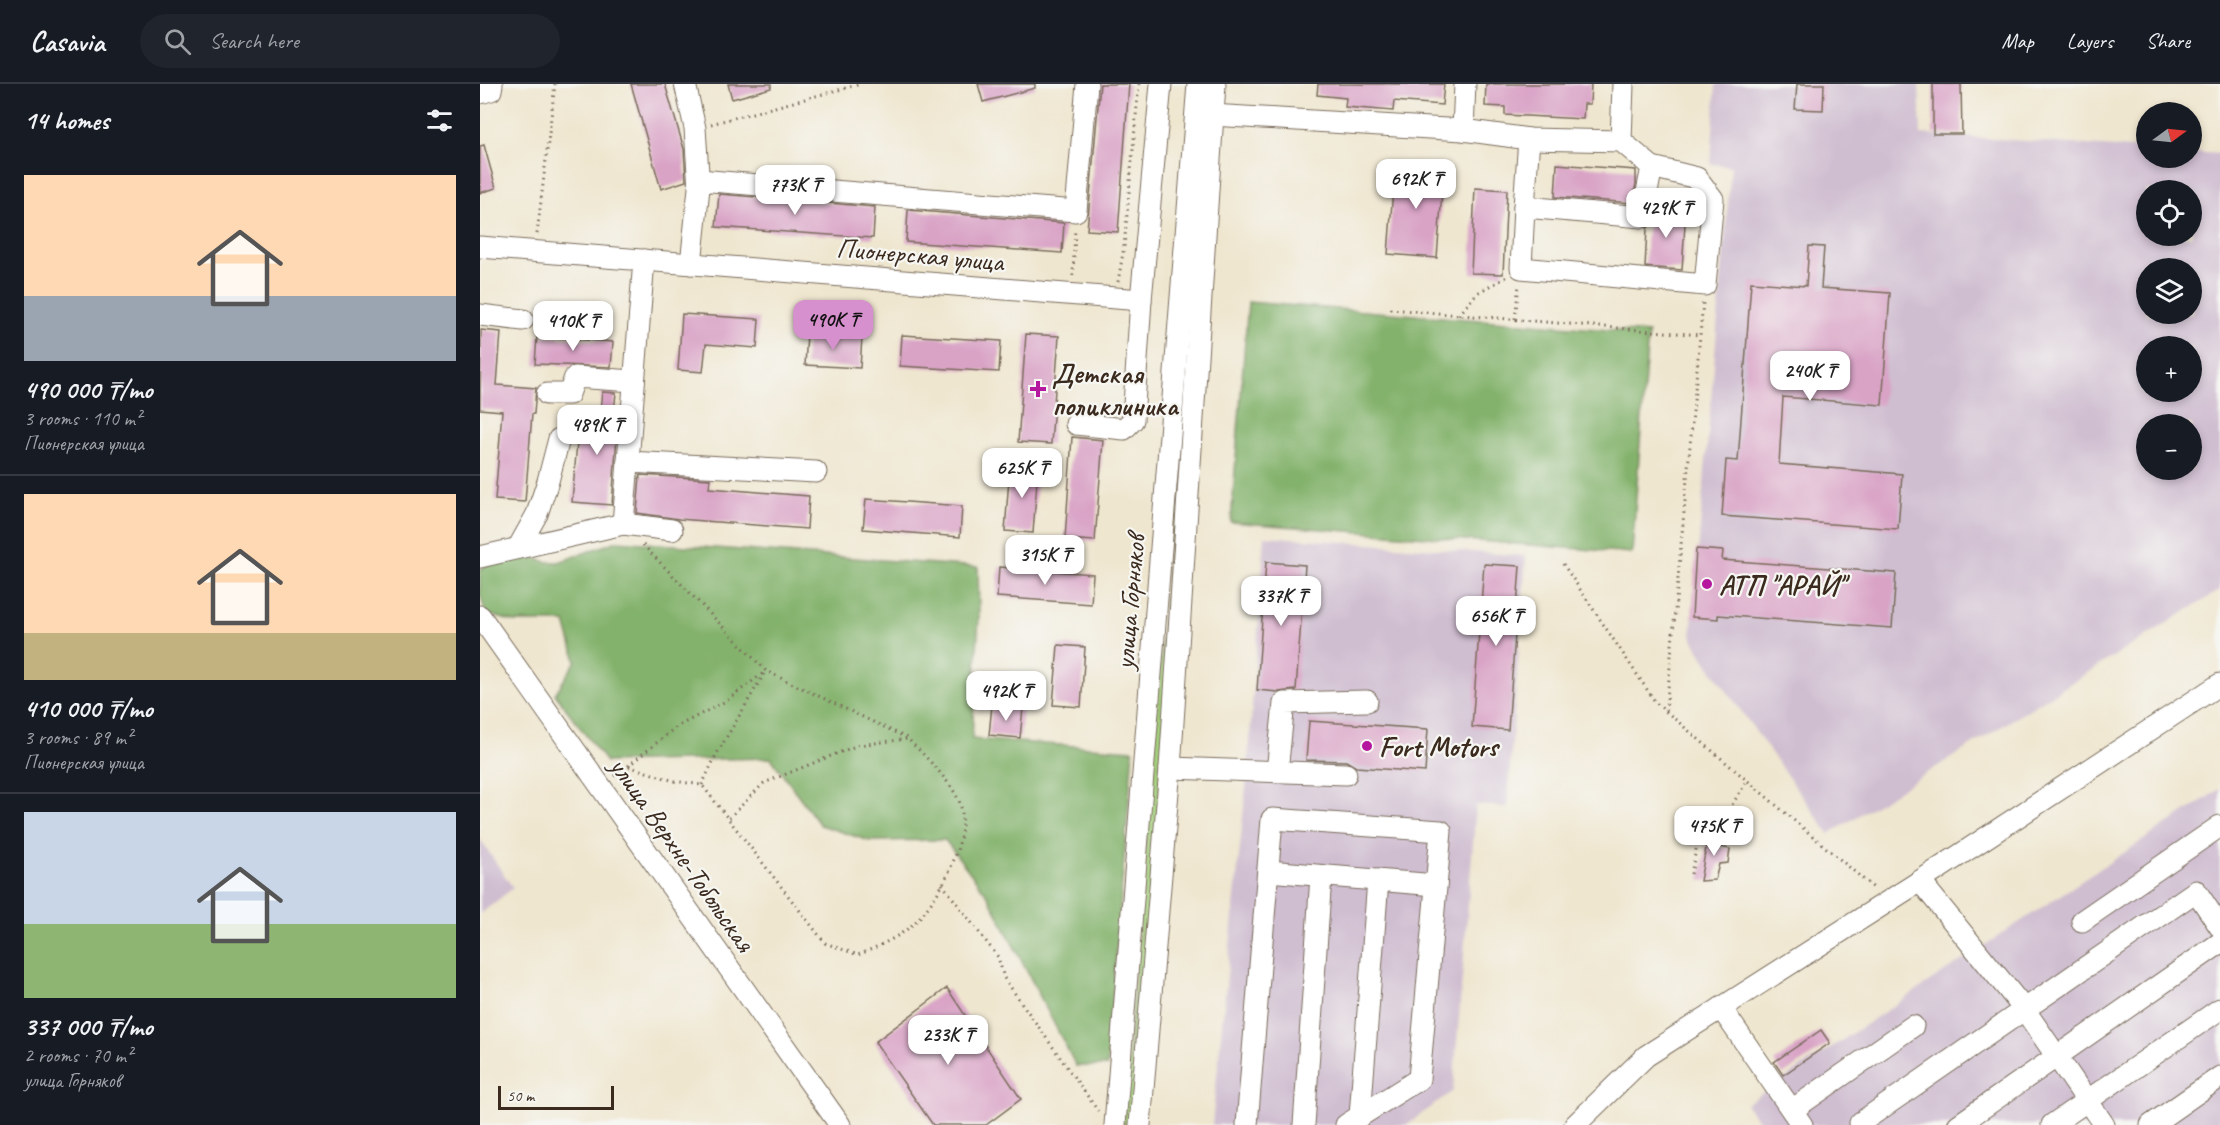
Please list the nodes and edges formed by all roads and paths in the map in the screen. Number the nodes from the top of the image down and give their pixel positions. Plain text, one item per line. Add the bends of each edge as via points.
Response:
1 (492, 84) edge
2 (555, 84) edge
3 (685, 84) edge
4 (861, 84) edge
5 (1088, 84) edge
6 (1139, 84) edge
7 (1161, 84) edge
8 (1198, 84) edge
9 (1215, 84) edge
10 (1465, 84) edge
11 (1623, 84) edge
12 (480, 93) edge
13 (1211, 115) junction
14 (695, 128) junction
15 (1462, 130) junction
16 (1529, 140) junction
17 (1621, 141) junction
18 (1652, 167) junction
19 (699, 180) junction
20 (1524, 207) junction
21 (1076, 211) junction
22 (480, 247) edge
23 (1124, 247) dead end
24 (535, 251) junction
25 (644, 260) junction
26 (691, 264) junction
27 (1521, 268) junction
28 (1073, 278) dead end
29 (1705, 285) junction
30 (1141, 300) junction
31 (1390, 309) dead end
32 (480, 315) edge
33 (1459, 315) junction
34 (523, 320) dead end
35 (1515, 320) junction
36 (1700, 335) junction
37 (634, 381) junction
38 (547, 394) dead end
39 (1076, 424) dead end
40 (559, 439) dead end
41 (628, 462) junction
42 (816, 472) dead end
43 (623, 524) junction
44 (672, 530) dead end
45 (518, 548) junction
46 (480, 557) edge
47 (1563, 564) dead end
48 (480, 616) edge
49 (766, 671) junction
50 (2220, 684) edge
51 (1367, 701) dead end
52 (1666, 712) junction
53 (908, 739) junction
54 (628, 766) junction
55 (1170, 768) junction
56 (1277, 772) junction
57 (1346, 774) dead end
58 (1748, 781) junction
59 (600, 785) junction
60 (702, 785) junction
61 (728, 819) junction
62 (2219, 829) edge
63 (1268, 872) junction
64 (1691, 874) dead end
65 (1321, 876) junction
66 (1378, 880) junction
67 (1920, 881) junction
68 (942, 884) junction
69 (1436, 885) junction
70 (1889, 901) junction
71 (2082, 921) dead end
72 (2220, 927) edge
73 (2220, 943) edge
74 (1721, 1008) junction
75 (2220, 1009) edge
76 (2024, 1010) junction
77 (1913, 1026) dead end
78 (2056, 1056) junction
79 (2220, 1077) edge
80 (2087, 1101) junction
81 (1797, 1117) edge
82 (1353, 1120) edge
83 (1109, 1122) edge
84 (840, 1125) edge
85 (1140, 1125) edge
86 (1247, 1125) edge
87 (1304, 1125) edge
88 (1575, 1125) edge
89 (1861, 1125) edge
90 (1958, 1125) edge
91 (2052, 1125) edge
92 (2104, 1125) edge
93 (2151, 1125) edge

1 - 12 street via 491,90
2 - 24 path
3 - 14 street
4 - 14 path
5 - 21 street
6 - 23 path
7 - 30 street
8 - 83 street, улица Горняков
9 - 13 street, улица Горняков
10 - 15 street
11 - 17 street
13 - 15 street
13 - 55 street, улица Горняков
14 - 19 street
15 - 16 street
16 - 17 street
16 - 20 street
17 - 18 street
18 - 20 street via 1642,217
18 - 29 street via 1697,178 1713,198
19 - 21 street
19 - 26 street
20 - 27 street
21 - 28 path
22 - 24 street, Пионерская улица
24 - 25 street, Пионерская улица
25 - 26 street, Пионерская улица
25 - 37 street
26 - 30 street, Пионерская улица
27 - 29 street
27 - 33 path via 1477,293
27 - 35 path
29 - 36 path
30 - 39 street via 1133,420 1124,429
31 - 33 path
32 - 34 street
33 - 35 path
35 - 36 path
36 - 52 path
37 - 38 street via 575,377 569,394
37 - 41 street
40 - 45 street via 537,514
41 - 42 street
41 - 43 street
43 - 44 street
43 - 45 street
43 - 49 path
45 - 46 street
47 - 52 path via 1656,703
48 - 59 street, улица Верхне-Тобольская
49 - 53 path
49 - 54 path via 726,701 676,727
49 - 60 path
50 - 67 street
51 - 56 street via 1284,703
52 - 58 path
53 - 61 path via 858,745 764,783
53 - 68 path via 948,781 961,805 963,831
54 - 59 path
54 - 60 path via 674,781
55 - 56 street
55 - 85 street, улица Горняков
56 - 57 street
58 - 64 path via 1723,819 1701,825
58 - 70 path
59 - 84 street, улица Верхне-Тобольская
60 - 61 path
61 - 68 path via 825,943 844,951 858,955 909,927 930,906
62 - 71 street
63 - 65 street
63 - 69 street via 1272,819 1441,831
63 - 86 street
65 - 66 street
65 - 87 street
66 - 69 street
66 - 82 street
67 - 70 street
67 - 76 street
68 - 83 path via 998,957 1004,978
69 - 82 street via 1419,1079
70 - 74 street
72 - 76 street via 2196,891
73 - 78 street
74 - 81 street
74 - 88 street via 1646,1056
75 - 80 street
76 - 78 street
76 - 89 street
77 - 81 street
78 - 80 street
78 - 90 street
79 - 93 street
80 - 91 street
80 - 92 street

